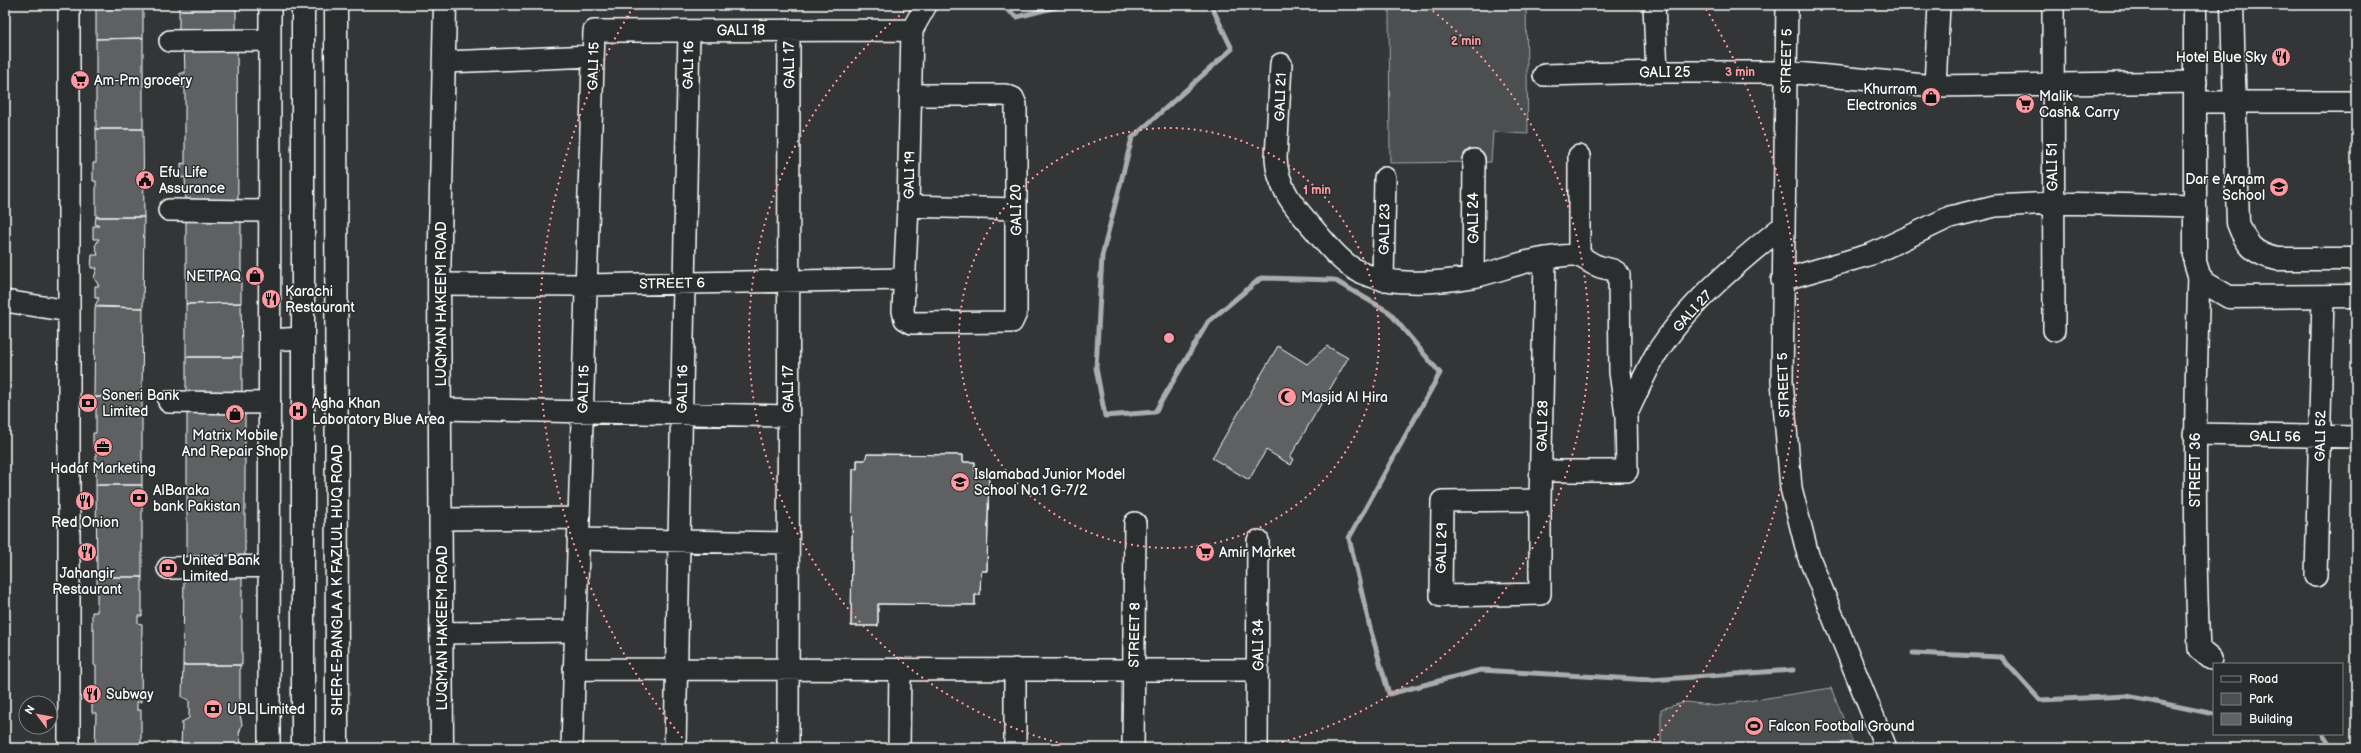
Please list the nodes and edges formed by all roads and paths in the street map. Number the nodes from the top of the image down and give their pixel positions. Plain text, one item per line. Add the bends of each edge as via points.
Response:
1 (69, 5) edge
2 (270, 5) edge
3 (303, 5) edge
4 (336, 5) edge
5 (445, 5) edge
6 (926, 5) edge
7 (1654, 5) edge
8 (1787, 5) edge
9 (1939, 5) edge
10 (2053, 5) edge
11 (2196, 5) edge
12 (2232, 5) edge
13 (689, 30) junction
14 (790, 30) junction
15 (912, 30) junction
16 (594, 31) joint
17 (270, 40) junction
18 (170, 41) dead end
19 (593, 56) junction
20 (446, 62) junction
21 (1281, 64) dead end
22 (1657, 72) junction
23 (1785, 72) junction
24 (1544, 75) dead end
25 (2052, 83) junction
26 (1935, 86) junction
27 (2196, 92) junction
28 (910, 95) junction
29 (2235, 102) junction
30 (2356, 102) edge
31 (1579, 156) dead end
32 (1474, 160) dead end
33 (1385, 178) dead end
34 (2052, 203) junction
35 (908, 206) junction
36 (2194, 206) junction
37 (1016, 209) junction
38 (169, 210) dead end
39 (270, 211) junction
40 (1784, 226) junction
41 (1545, 258) junction
42 (2356, 259) edge
43 (1587, 260) junction
44 (1473, 276) junction
45 (905, 279) junction
46 (2202, 279) junction
47 (1383, 280) junction
48 (1782, 280) junction
49 (684, 282) junction
50 (789, 282) junction
51 (439, 284) junction
52 (586, 285) junction
53 (2356, 296) edge
54 (2323, 297) junction
55 (5, 301) edge
56 (69, 311) junction
57 (905, 319) joint
58 (2054, 330) dead end
59 (270, 340) junction
60 (303, 342) junction
61 (336, 345) junction
62 (169, 402) dead end
63 (270, 403) junction
64 (440, 408) junction
65 (582, 411) junction
66 (681, 413) junction
67 (1626, 415) junction
68 (788, 416) junction
69 (2194, 434) junction
70 (2320, 437) junction
71 (2356, 437) edge
72 (1541, 471) junction
73 (1540, 500) junction
74 (579, 518) junction
75 (442, 519) junction
76 (1136, 523) dead end
77 (578, 539) junction
78 (679, 541) junction
79 (1258, 541) dead end
80 (788, 543) junction
81 (269, 566) junction
82 (168, 568) dead end
83 (2316, 576) dead end
84 (1441, 596) joint
85 (575, 631) junction
86 (442, 633) junction
87 (2211, 659) dead end
88 (574, 669) junction
89 (676, 669) junction
90 (788, 669) junction
91 (900, 669) junction
92 (1015, 669) junction
93 (1134, 670) junction
94 (1257, 670) junction
95 (69, 748) edge
96 (269, 748) edge
97 (303, 748) edge
98 (337, 748) edge
99 (442, 748) edge
100 (572, 748) edge
101 (675, 748) edge
102 (788, 748) edge
103 (899, 748) edge
104 (1015, 748) edge
105 (1133, 748) edge
106 (1257, 748) edge
107 (1886, 748) edge

1 - 56 street
2 - 17 street
3 - 60 street
4 - 61 street, SHER-E-BANGLA A K FAZLUL HUQ ROAD
5 - 20 street, LUQMAN HAKEEM ROAD
6 - 15 street
7 - 22 street
8 - 23 street, STREET 5
9 - 26 street
10 - 25 street, GALI 51
11 - 27 street
12 - 29 street
13 - 14 street, GALI 18
13 - 16 street, GALI 18
13 - 49 street, GALI 16
14 - 15 street, GALI 18
14 - 50 street, GALI 17
15 - 28 street, GALI 19
16 - 19 street, GALI 15
17 - 18 street
17 - 39 street
19 - 20 street
19 - 52 street, GALI 15
20 - 51 street, LUQMAN HAKEEM ROAD
21 - 47 street, GALI 21 via 1276,169 1291,203 1351,267
22 - 23 street, GALI 25
22 - 24 street, GALI 25
23 - 26 street, GALI 25
23 - 40 street, STREET 5
25 - 26 street, GALI 25
25 - 27 street, GALI 25
25 - 34 street, GALI 51
27 - 29 street, GALI 25
27 - 36 street
28 - 35 street, GALI 19
28 - 37 street, GALI 20 via 1005,95 1013,98 1016,105
29 - 30 street, GALI 25
29 - 42 street via 2238,223 2245,241 2265,256 2277,259
31 - 43 street
32 - 44 street, GALI 24
33 - 47 street, GALI 23
34 - 36 street
34 - 48 street via 1995,206 1950,217 1872,254
34 - 58 street, GALI 51
35 - 37 street
35 - 45 street, GALI 19
36 - 46 street via 2195,262
37 - 57 street, GALI 20 via 1016,313 1012,322 912,323
38 - 39 street
39 - 59 street
40 - 48 street, STREET 5
40 - 67 street, GALI 27 via 1702,297 1677,326 1656,355
41 - 43 street, GALI 27
41 - 44 street, GALI 27
41 - 72 street, GALI 28
43 - 67 street, GALI 27 via 1612,269 1619,275 1620,372
44 - 47 street, GALI 27 via 1422,283
45 - 50 street, STREET 6
45 - 57 street, GALI 19
46 - 54 street via 2229,297
46 - 69 street, STREET 36
48 - 107 street, STREET 5 via 1782,381 1791,488 1808,555
49 - 50 street, STREET 6
49 - 52 street, STREET 6
49 - 66 street, GALI 16
50 - 68 street, GALI 17
51 - 52 street, STREET 6
51 - 64 street, LUQMAN HAKEEM ROAD
52 - 65 street, GALI 15
53 - 54 street
54 - 70 street, GALI 52
55 - 56 street
56 - 95 street
59 - 60 street
59 - 63 street
60 - 61 street
60 - 97 street
61 - 98 street, SHER-E-BANGLA A K FAZLUL HUQ ROAD
62 - 63 street
63 - 81 street
64 - 65 street
64 - 75 street, LUQMAN HAKEEM ROAD
65 - 66 street
65 - 74 street, GALI 15
66 - 68 street
66 - 78 street, GALI 16
67 - 72 street, GALI 27 via 1627,471
68 - 80 street, GALI 17
69 - 70 street, GALI 56
69 - 87 street, STREET 36 via 2194,556 2199,649
70 - 71 street, GALI 56
70 - 83 street, GALI 52
72 - 73 street, GALI 28
73 - 84 street, GALI 28 via 1540,594
73 - 84 street, GALI 29 via 1442,500
74 - 75 street
74 - 77 street, GALI 15
75 - 86 street, LUQMAN HAKEEM ROAD
76 - 93 street, STREET 8
77 - 78 street
77 - 85 street, GALI 15
78 - 80 street
78 - 89 street, GALI 16
79 - 94 street, GALI 34
80 - 90 street, GALI 17
81 - 82 street
81 - 96 street
85 - 86 street
85 - 88 street, GALI 15
86 - 99 street, LUQMAN HAKEEM ROAD
88 - 89 street
88 - 100 street, GALI 15
89 - 90 street
89 - 101 street, GALI 16
90 - 91 street
90 - 102 street, GALI 17
91 - 92 street
91 - 103 street
92 - 93 street
92 - 104 street
93 - 94 street
93 - 105 street, STREET 8
94 - 106 street, GALI 34

